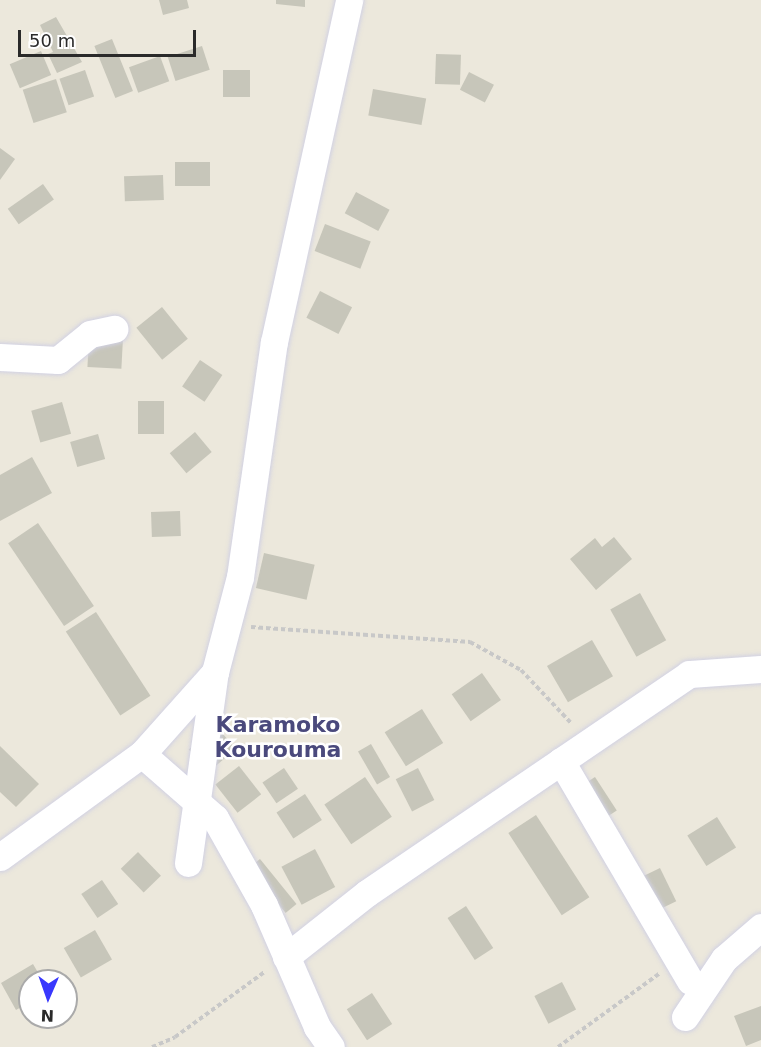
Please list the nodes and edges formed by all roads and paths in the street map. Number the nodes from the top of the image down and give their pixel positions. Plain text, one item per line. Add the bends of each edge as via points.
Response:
1 (349, 0) edge
2 (114, 328) dead end
3 (0, 357) edge
4 (227, 625) junction
5 (761, 669) edge
6 (215, 672) junction
7 (590, 741) junction
8 (142, 754) junction
9 (561, 761) junction
10 (197, 802) junction
11 (0, 857) edge
12 (188, 863) dead end
13 (761, 927) edge
14 (286, 957) junction
15 (662, 972) dead end
16 (690, 981) dead end
17 (685, 1017) dead end
18 (152, 1047) edge
19 (331, 1047) edge
20 (558, 1047) edge

1 - 4 street via 274,342 240,577
2 - 3 street via 90,334 58,360
4 - 6 street
4 - 7 path via 470,642 521,670
5 - 7 street via 689,674
6 - 8 street
6 - 10 street
7 - 9 street
8 - 10 street
8 - 11 street
9 - 14 street via 367,893
9 - 16 street
10 - 12 street
10 - 14 street via 215,818 264,905
13 - 17 street via 724,959
14 - 18 path via 175,1037
14 - 19 street via 317,1027
15 - 20 path

